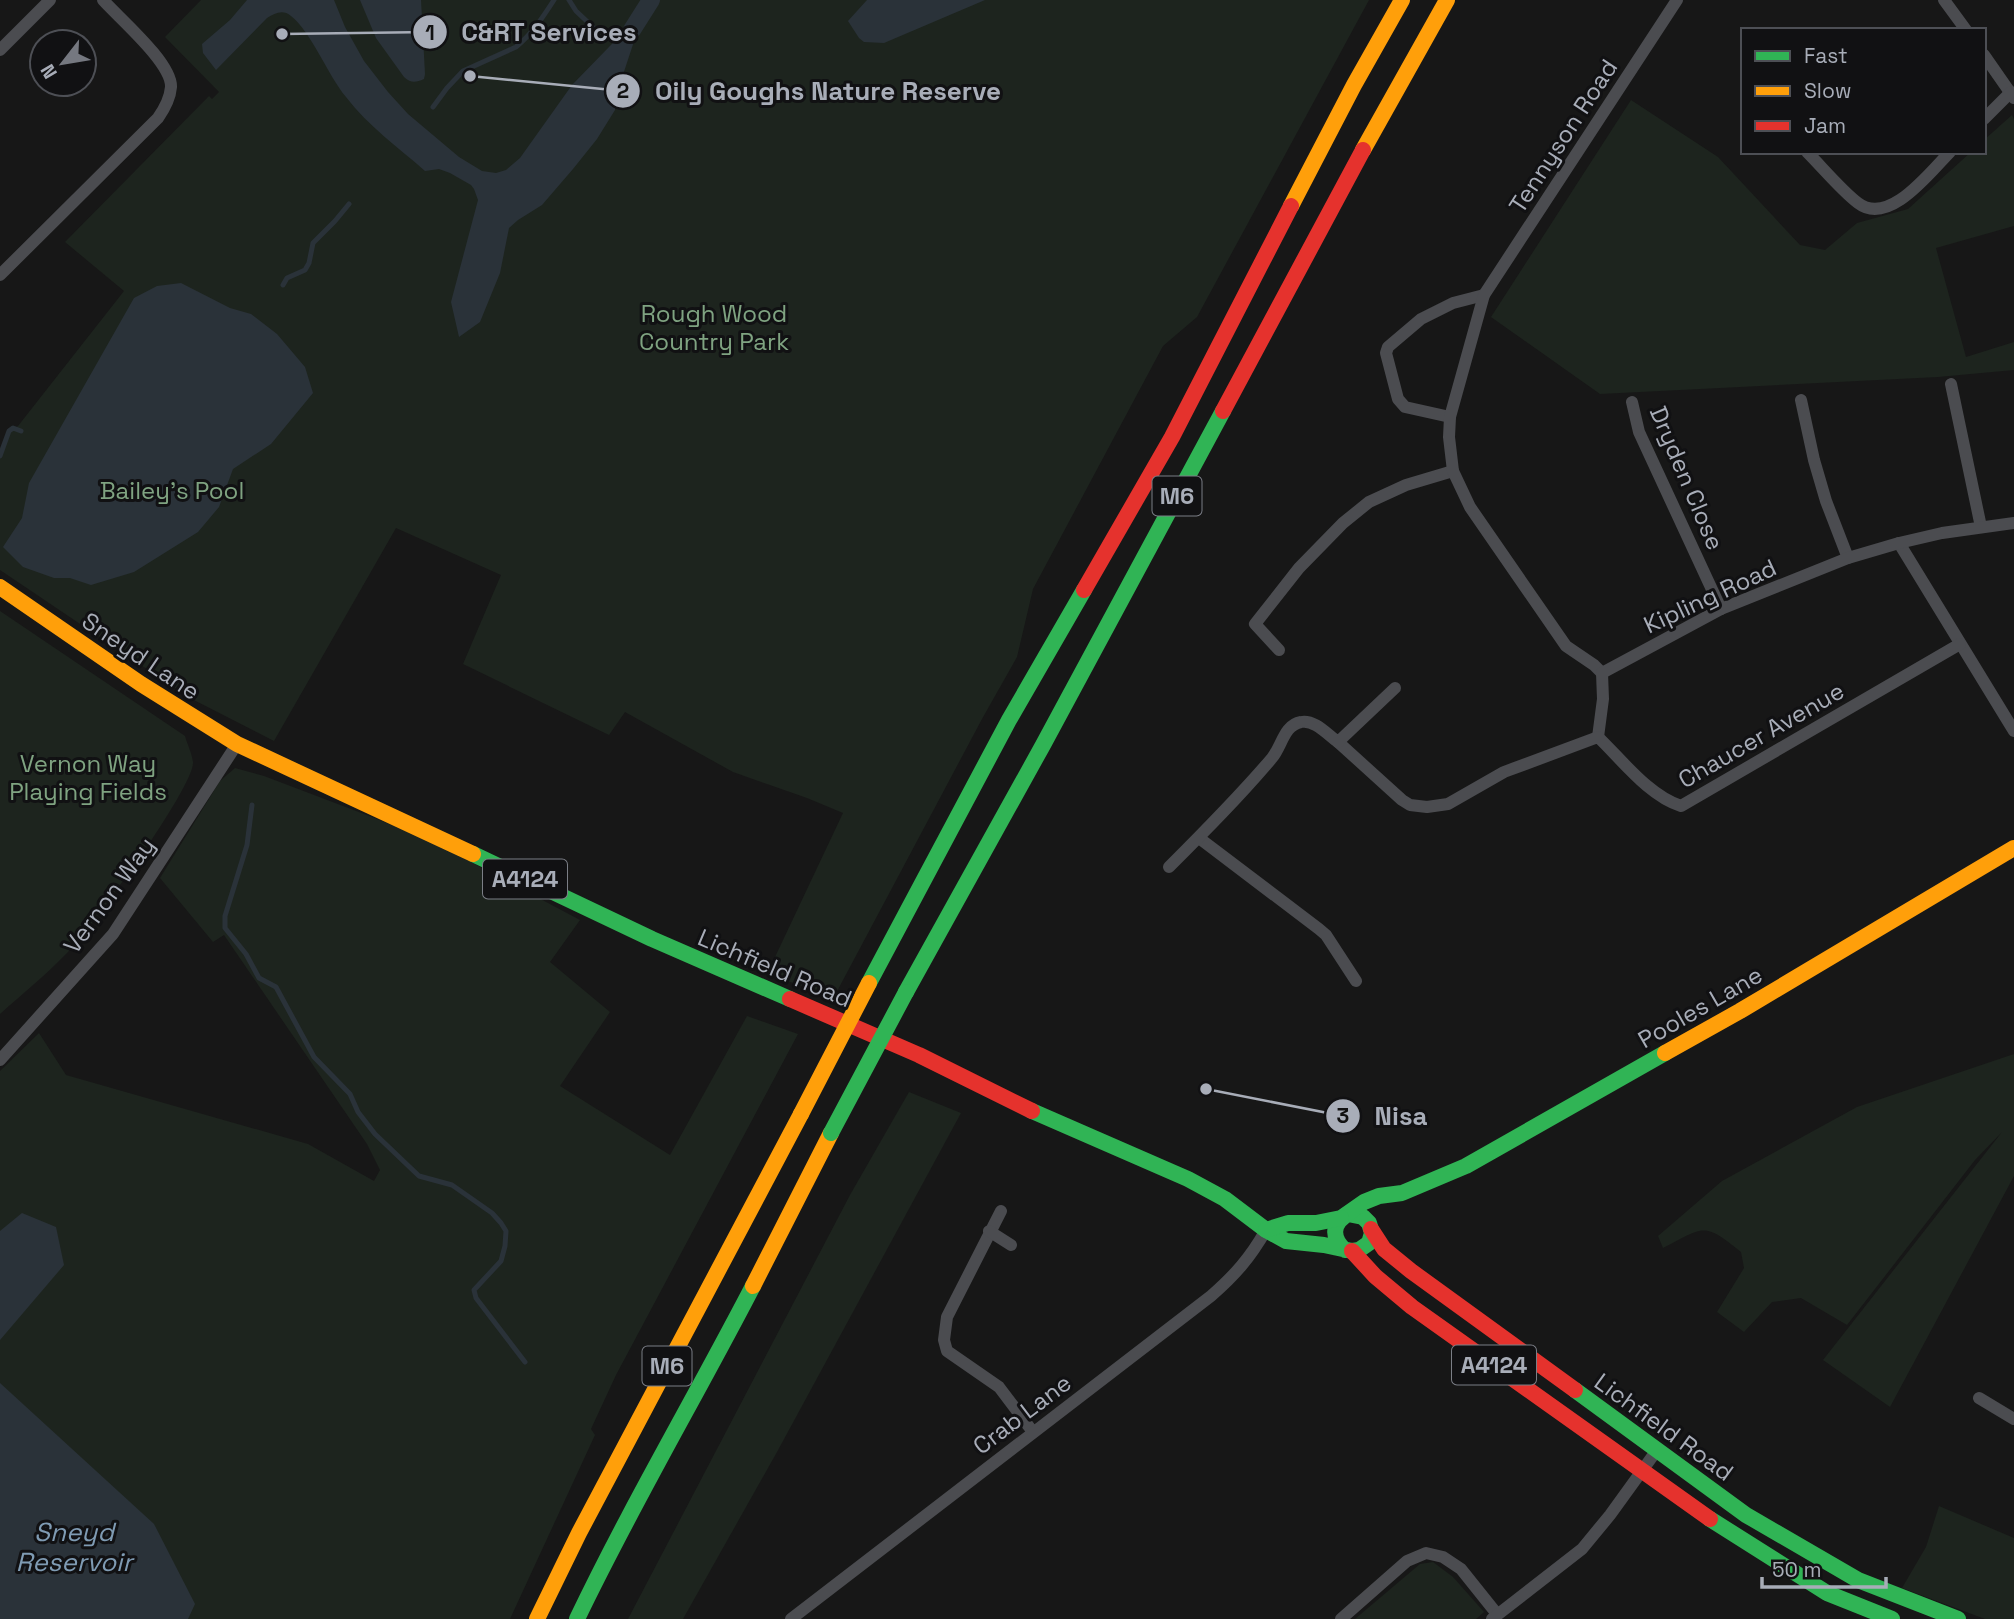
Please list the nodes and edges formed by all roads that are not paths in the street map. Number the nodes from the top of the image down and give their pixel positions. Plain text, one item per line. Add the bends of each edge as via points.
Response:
1 (50, 0) edge
2 (103, 0) edge
3 (1402, 0) edge
4 (1447, 0) edge
5 (1677, 0) edge
6 (1944, 0) edge
7 (1965, 28) edge
8 (0, 50) edge
9 (1986, 58) edge
10 (2013, 95) edge
11 (1986, 117) edge
12 (1809, 154) edge
13 (1948, 154) edge
14 (0, 275) edge
15 (1483, 295) junction
16 (1951, 384) dead end
17 (1801, 400) dead end
18 (1632, 402) dead end
19 (1450, 417) junction
20 (1453, 471) junction
21 (2014, 523) edge
22 (1981, 527) junction
23 (1899, 542) junction
24 (1848, 558) junction
25 (0, 587) edge
26 (1721, 608) junction
27 (1961, 644) junction
28 (1279, 650) dead end
29 (1602, 673) junction
30 (1395, 688) dead end
31 (2014, 731) edge
32 (1598, 737) junction
33 (1338, 741) junction
34 (237, 744) junction
35 (260, 756) joint
36 (1199, 838) junction
37 (2014, 848) edge
38 (1168, 867) dead end
39 (1356, 981) dead end
40 (0, 1060) edge
41 (1402, 1193) junction
42 (1001, 1210) dead end
43 (1342, 1217) junction
44 (1371, 1228) junction
45 (1266, 1230) junction
46 (989, 1231) junction
47 (1011, 1245) dead end
48 (1349, 1250) junction
49 (1979, 1398) dead end
50 (2014, 1419) edge
51 (1033, 1432) junction
52 (1657, 1450) junction
53 (1642, 1471) junction
54 (1495, 1617) edge
55 (537, 1619) edge
56 (577, 1619) edge
57 (791, 1619) edge
58 (1341, 1619) edge
59 (1892, 1619) edge
60 (1958, 1619) edge

1 - 8 street
2 - 14 street via 167,72 171,85 167,106
3 - 55 main road, M6, bridge via 1172,437 1009,720
4 - 56 main road, M6, bridge via 906,992
5 - 15 street, Tennyson Road
6 - 7 street
9 - 10 street
10 - 11 street
12 - 13 street via 1859,205 1883,209 1899,202
15 - 19 street, Tennyson Road
15 - 19 street via 1421,318 1386,353 1398,399 1405,407
16 - 22 street
17 - 24 street via 1826,501
18 - 26 street, Dryden Close via 1639,432
19 - 20 street, Tennyson Road
20 - 28 street via 1369,502 1299,568 1255,624
20 - 29 street, Tennyson Road via 1470,507 1566,646
21 - 22 street, Kipling Road
22 - 23 street, Kipling Road
23 - 24 street, Kipling Road
23 - 27 street
24 - 26 street, Kipling Road
25 - 34 main road, Sneyd Lane / A4124
26 - 29 street, Kipling Road
27 - 31 street
27 - 32 street, Chaucer Avenue via 1681,806 1654,792
29 - 32 street
30 - 33 street
32 - 33 street via 1504,772 1448,804 1427,807 1402,800
33 - 36 street via 1310,722 1290,727 1279,750
34 - 35 main road, Sneyd Lane / A4124
34 - 40 street, Vernon Way via 113,934
35 - 45 main road, Lichfield Road / A4124 via 652,939 919,1055 1051,1121 1188,1180 1225,1199
36 - 38 street
36 - 39 street via 1326,935
37 - 41 main road, Pooles Lane via 1740,1012 1466,1166
41 - 43 main road, Pooles Lane via 1364,1202
41 - 44 main road, Pooles Lane via 1379,1212
42 - 46 street
43 - 44 main road, A4124 via 1359,1215
43 - 45 main road
43 - 48 main road via 1334,1234 1339,1245
44 - 48 main road via 1365,1247
44 - 52 main road, Lichfield Road / A4124 via 1384,1249 1411,1271
45 - 48 main road, Lichfield Road / A4124 via 1286,1241
45 - 51 street, Crab Lane via 1251,1256 1211,1296
46 - 47 street
46 - 51 street via 947,1317 944,1340 947,1352 999,1387
48 - 53 main road, Lichfield Road / A4124 via 1401,1299
49 - 50 street
51 - 57 street, Crab Lane
52 - 53 street
52 - 60 main road, Lichfield Road / A4124 via 1746,1514 1826,1563
53 - 54 street via 1582,1549
53 - 59 main road, Lichfield Road / A4124 via 1731,1534 1827,1593
54 - 58 street via 1461,1569 1443,1556 1426,1553 1407,1561

